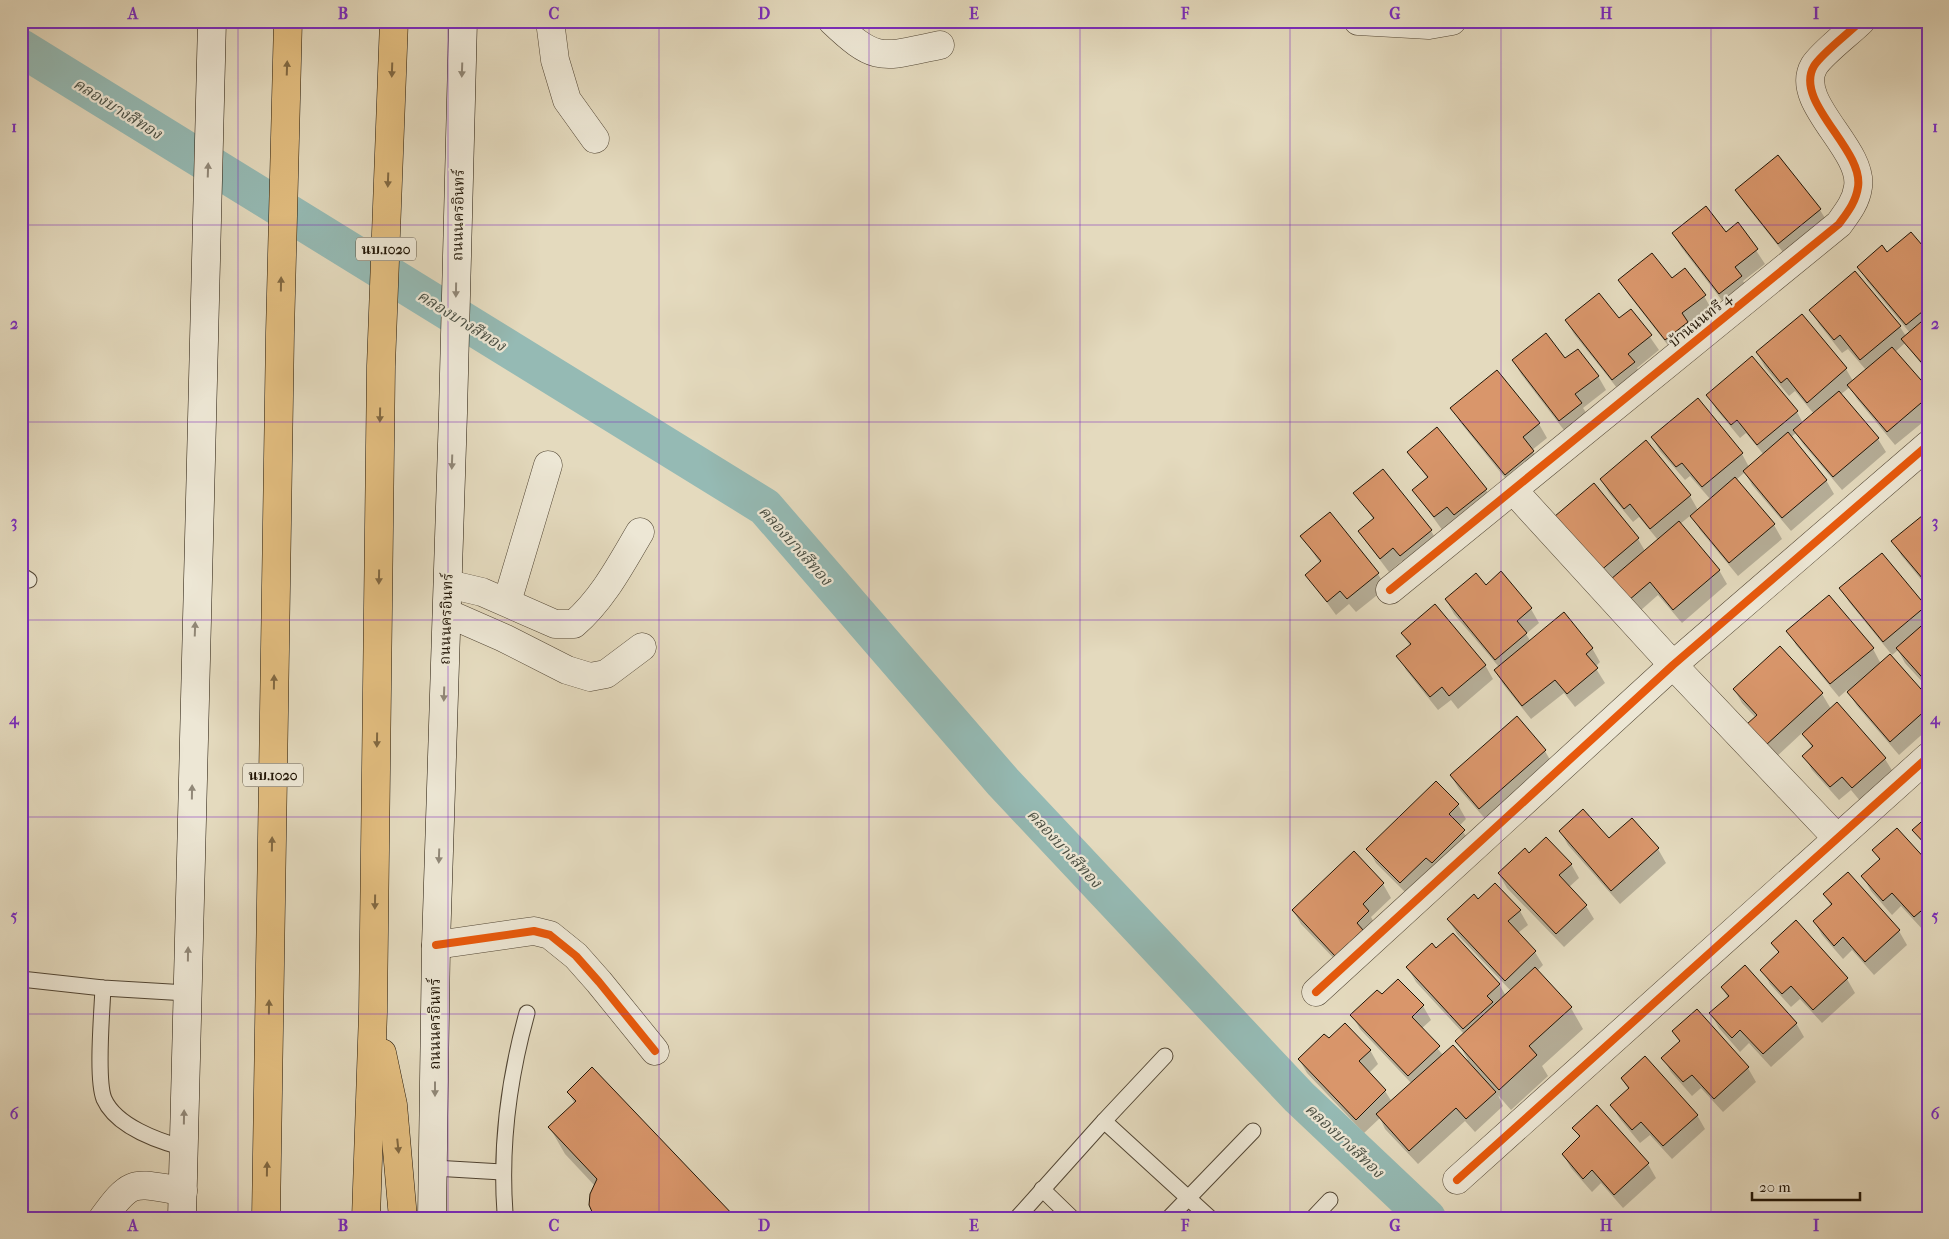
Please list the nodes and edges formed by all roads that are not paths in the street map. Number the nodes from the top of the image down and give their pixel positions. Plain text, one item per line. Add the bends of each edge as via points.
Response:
1 (212, 21) edge
2 (288, 21) edge
3 (394, 21) edge
4 (463, 21) edge
5 (550, 21) edge
6 (832, 21) edge
7 (1358, 21) edge
8 (1452, 21) edge
9 (1861, 21) edge
10 (940, 45) dead end
11 (595, 139) dead end
12 (1928, 445) edge
13 (548, 465) dead end
14 (1514, 491) junction
15 (640, 532) dead end
16 (448, 584) junction
17 (1390, 590) dead end
18 (507, 602) junction
19 (447, 613) junction
20 (642, 647) dead end
21 (1673, 665) junction
22 (1928, 757) edge
23 (1837, 838) junction
24 (436, 945) junction
25 (21, 979) edge
26 (103, 988) junction
27 (1316, 992) dead end
28 (187, 993) junction
29 (373, 1012) junction
30 (527, 1013) dead end
31 (655, 1051) dead end
32 (1165, 1056) dead end
33 (1104, 1121) junction
34 (1253, 1131) dead end
35 (184, 1148) junction
36 (434, 1168) junction
37 (502, 1172) junction
38 (1457, 1180) dead end
39 (1042, 1189) junction
40 (183, 1191) junction
41 (1189, 1198) junction
42 (1330, 1200) dead end
43 (103, 1218) edge
44 (182, 1218) edge
45 (266, 1218) edge
46 (366, 1218) edge
47 (403, 1218) edge
48 (432, 1218) edge
49 (508, 1218) edge
50 (1017, 1218) edge
51 (1072, 1218) edge
52 (1169, 1218) edge
53 (1210, 1218) edge
54 (1313, 1218) edge

28 -> 1 street
45 -> 2 main road, นบ.1020
3 -> 29 main road, นบ.1020 via 381,366
4 -> 16 street, ถนนนครอินทร์
5 - 11 street via 555,60 568,100
6 - 10 street via 865,50 886,56
7 - 8 street via 1429,25
9 - 14 street, บ้านนนทรี 4 via 1814,66 1810,77 1817,102 1856,168 1859,186 1853,205 1839,224
12 - 21 street
13 - 18 street
14 - 17 street, บ้านนนทรี 4
14 - 21 street
15 - 18 street via 603,593 574,624 555,624
16 - 18 street
16 - 19 street, ถนนนครอินทร์
19 - 20 street via 567,670 590,677 606,674
19 -> 24 street, ถนนนครอินทร์
21 - 23 street
21 - 27 street
22 - 23 street
23 - 38 street
24 - 31 street via 534,931 550,935 576,956
24 -> 36 street, ถนนนครอินทร์
25 - 26 lane
26 - 28 lane
26 - 35 lane via 100,1081 104,1100 138,1132
35 -> 28 street
29 - 46 main road, นบ.1020
29 -> 47 main road via 393,1105
30 - 37 lane via 516,1052
32 - 33 lane
33 - 39 lane
33 - 41 lane
34 - 41 lane
35 - 40 street
36 - 37 lane
36 - 48 street, ถนนนครอินทร์
37 - 49 lane
39 - 50 lane
39 - 51 lane
40 - 43 street via 130,1186
40 - 44 street
41 - 52 lane
41 - 53 lane
42 - 54 lane

